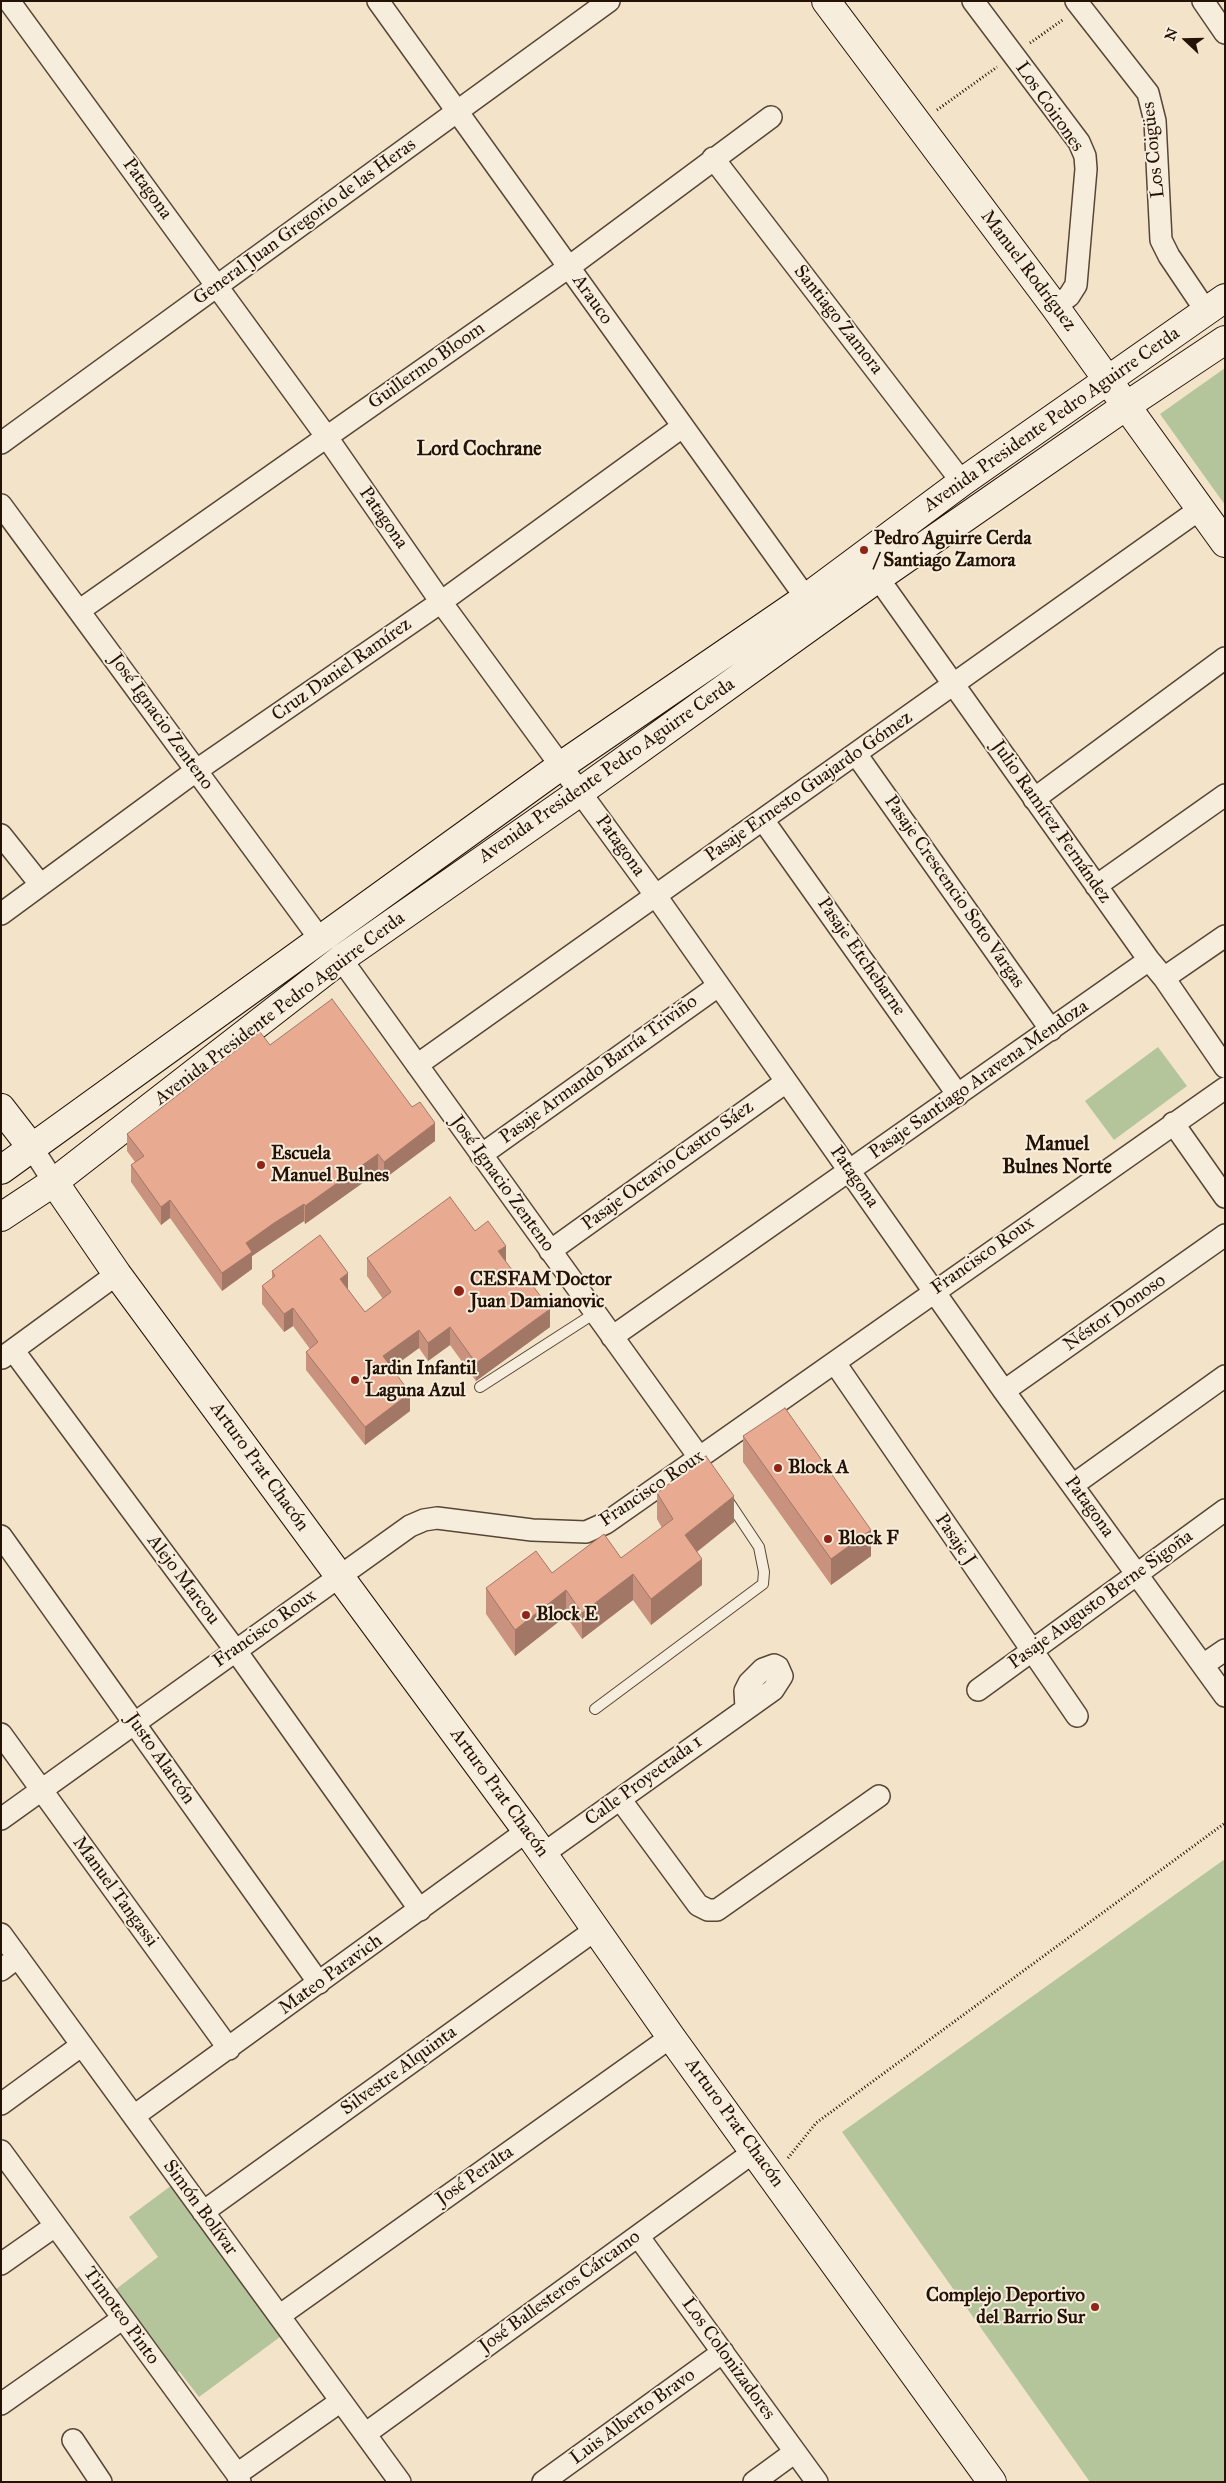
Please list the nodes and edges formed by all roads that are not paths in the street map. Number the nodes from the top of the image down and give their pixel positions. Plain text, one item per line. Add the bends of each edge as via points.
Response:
1 (9, 1) edge
2 (378, 1) edge
3 (609, 1) edge
4 (826, 1) edge
5 (973, 1) edge
6 (1203, 1) edge
7 (1078, 4) edge
8 (1225, 34) edge
9 (457, 112) junction
10 (771, 117) dead end
11 (713, 158) junction
12 (568, 267) junction
13 (217, 286) junction
14 (1215, 304) edge
15 (1055, 307) junction
16 (1225, 340) edge
17 (1108, 380) junction
18 (1126, 406) junction
19 (682, 427) junction
20 (326, 436) junction
21 (1, 442) edge
22 (962, 482) junction
23 (1, 505) edge
24 (1200, 509) junction
25 (1225, 543) edge
26 (878, 578) junction
27 (806, 598) junction
28 (441, 602) junction
29 (80, 610) junction
30 (1225, 658) edge
31 (953, 684) junction
32 (856, 754) junction
33 (562, 765) junction
34 (197, 770) junction
35 (580, 792) junction
36 (1225, 795) edge
37 (1034, 799) junction
38 (763, 820) junction
39 (1, 835) edge
40 (40, 884) junction
41 (1096, 886) junction
42 (656, 896) junction
43 (1, 914) edge
44 (1225, 936) edge
45 (320, 939) junction
46 (340, 959) junction
47 (1149, 960) junction
48 (1164, 978) junction
49 (718, 986) junction
50 (1051, 1030) junction
51 (416, 1065) junction
52 (1225, 1066) edge
53 (786, 1082) junction
54 (1225, 1088) edge
55 (958, 1095) junction
56 (1, 1108) edge
57 (1172, 1123) junction
58 (32, 1148) junction
59 (481, 1155) junction
60 (1, 1170) edge
61 (850, 1171) junction
62 (54, 1182) junction
63 (1225, 1198) edge
64 (1, 1217) edge
65 (1225, 1235) edge
66 (550, 1251) junction
67 (117, 1274) junction
68 (934, 1290) junction
69 (595, 1313) junction
70 (612, 1337) junction
71 (7, 1354) edge
72 (835, 1363) junction
73 (1225, 1376) edge
74 (480, 1387) dead end
75 (1004, 1391) junction
76 (702, 1462) junction
77 (1073, 1485) junction
78 (721, 1490) edge
79 (1225, 1510) edge
80 (1, 1536) edge
81 (1138, 1573) junction
82 (340, 1576) junction
83 (1225, 1650) edge
84 (236, 1651) junction
85 (1031, 1651) junction
86 (1203, 1665) junction
87 (978, 1690) dead end
88 (1225, 1696) edge
89 (746, 1708) dead end
90 (595, 1709) dead end
91 (1077, 1716) dead end
92 (134, 1722) junction
93 (1, 1734) edge
94 (41, 1789) junction
95 (878, 1796) dead end
96 (620, 1799) junction
97 (1, 1818) edge
98 (527, 1831) junction
99 (543, 1854) junction
100 (420, 1910) junction
101 (595, 1930) junction
102 (1, 1934) edge
103 (18, 1957) junction
104 (1, 1970) edge
105 (320, 1983) junction
106 (671, 2037) junction
107 (82, 2045) junction
108 (229, 2049) junction
109 (1, 2104) edge
110 (134, 2116) junction
111 (1, 2150) edge
112 (755, 2151) junction
113 (203, 2212) junction
114 (55, 2226) junction
115 (638, 2236) junction
116 (1, 2264) edge
117 (279, 2316) junction
118 (122, 2319) junction
119 (723, 2352) junction
120 (341, 2401) junction
121 (1, 2404) edge
122 (365, 2434) junction
123 (73, 2440) dead end
124 (795, 2452) junction
125 (238, 2478) edge
126 (101, 2482) edge
127 (400, 2482) edge
128 (543, 2482) edge
129 (754, 2482) edge
130 (817, 2482) edge
131 (992, 2482) edge

1 - 13 street, Patagona
2 - 9 street, Arauco
3 - 9 street, General Juan Gregorio de las Heras
4 - 15 main road, Manuel Rodríguez
5 - 15 street, Los Coirones via 1078,142 1085,156 1076,285 1069,296
6 - 8 street
7 - 14 street, Los Coigües via 1148,93 1154,122 1161,240 1168,256
9 - 12 street, Arauco
9 - 13 street, General Juan Gregorio de las Heras
10 - 11 street, Guillermo Bloom
11 - 12 street, Guillermo Bloom
11 - 22 street, Santiago Zamora
12 - 19 street, Arauco
12 - 20 street, Guillermo Bloom
13 - 20 street, Patagona
13 - 21 street, General Juan Gregorio de las Heras
14 - 17 main road, Avenida Presidente Pedro Aguirre Cerda
15 - 17 main road, Manuel Rodríguez
16 - 18 main road, Avenida Presidente Pedro Aguirre Cerda
17 - 18 main road, Manuel Rodríguez
17 - 22 main road, Avenida Presidente Pedro Aguirre Cerda
18 - 24 main road, Manuel Rodríguez
18 - 26 main road, Avenida Presidente Pedro Aguirre Cerda
19 - 27 street, Arauco
19 - 28 street, Cruz Daniel Ramírez
20 - 28 street, Patagona
20 - 29 street, Guillermo Bloom
22 - 27 main road, Avenida Presidente Pedro Aguirre Cerda
23 - 29 street, José Ignacio Zenteno
24 - 25 main road, Manuel Rodríguez
24 - 31 street, Pasaje Ernesto Guajardo Gómez
26 - 31 street, Julio Ramírez Fernández
26 - 35 main road, Avenida Presidente Pedro Aguirre Cerda
27 - 33 main road, Avenida Presidente Pedro Aguirre Cerda
28 - 33 street, Patagona
28 - 34 street, Cruz Daniel Ramírez
29 - 34 street, José Ignacio Zenteno
30 - 37 street
31 - 32 street, Pasaje Ernesto Guajardo Gómez
31 - 37 street, Julio Ramírez Fernández
32 - 38 street, Pasaje Ernesto Guajardo Gómez
32 - 50 street, Pasaje Crescencio Soto Vargas
33 - 35 street, Patagona
33 - 45 main road, Avenida Presidente Pedro Aguirre Cerda
34 - 40 street, Cruz Daniel Ramírez
34 - 45 street, José Ignacio Zenteno
35 - 42 street, Patagona
35 - 46 main road, Avenida Presidente Pedro Aguirre Cerda
36 - 41 street
37 - 41 street, Julio Ramírez Fernández
38 - 42 street, Pasaje Ernesto Guajardo Gómez
38 - 55 street, Pasaje Etchebarne
39 - 40 street
40 - 43 street, Cruz Daniel Ramírez
41 - 47 street, Julio Ramírez Fernández
42 - 49 street, Patagona
42 - 51 street, Pasaje Ernesto Guajardo Gómez
44 - 48 street
45 - 46 main road
45 - 58 main road, Avenida Presidente Pedro Aguirre Cerda
46 - 51 street, José Ignacio Zenteno
46 - 62 main road, Avenida Presidente Pedro Aguirre Cerda
47 - 48 street, Julio Ramírez Fernández
47 - 50 street, Pasaje Santiago Aravena Mendoza
48 - 52 street, Julio Ramírez Fernández
49 - 53 street, Patagona
49 - 59 street, Pasaje Armando Barría Triviño
50 - 55 street, Pasaje Santiago Aravena Mendoza
51 - 59 street, José Ignacio Zenteno
53 - 61 street, Patagona
53 - 66 street, Pasaje Octavio Castro Sáez
54 - 57 street, Francisco Roux
55 - 61 street, Pasaje Santiago Aravena Mendoza
56 - 58 main road, Arturo Prat Chacón
57 - 63 street
57 - 68 street, Francisco Roux
58 - 60 main road, Avenida Presidente Pedro Aguirre Cerda
58 - 62 street, Arturo Prat Chacón
59 - 66 street, José Ignacio Zenteno
61 - 68 street, Patagona
61 - 70 street, Pasaje Santiago Aravena Mendoza
62 - 64 main road, Avenida Presidente Pedro Aguirre Cerda
62 - 67 main road, Arturo Prat Chacón
65 - 75 street, Néstor Donoso
66 - 69 street, José Ignacio Zenteno
67 - 71 street
67 - 82 main road, Arturo Prat Chacón
68 - 72 street, Francisco Roux
68 - 75 street, Patagona
69 - 70 street, José Ignacio Zenteno
69 - 74 lane
70 - 76 street, José Ignacio Zenteno
71 - 84 street, Alejo Marcou
72 - 76 street, Francisco Roux
72 - 85 street, Pasaje J
73 - 77 street
75 - 77 street, Patagona
76 - 82 street, Francisco Roux via 606,1523 586,1532 532,1530 437,1518 424,1520 410,1526
77 - 81 street, Patagona
78 - 90 lane via 759,1547 763,1584
79 - 81 street, Pasaje Augusto Berne Sigoña
80 - 92 street, Justo Alarcón
81 - 85 street, Pasaje Augusto Berne Sigoña
81 - 86 street, Patagona
82 - 84 street, Francisco Roux
82 - 98 main road, Arturo Prat Chacón
83 - 86 street
84 - 92 street, Francisco Roux
84 - 100 street, Alejo Marcou
85 - 87 street, Pasaje Augusto Berne Sigoña
85 - 91 street, Pasaje J
86 - 88 street, Patagona
89 - 96 street, Calle Proyectada 1
92 - 94 street, Francisco Roux
92 - 105 street, Justo Alarcón
93 - 94 street, Manuel Tangassi
94 - 97 street, Francisco Roux
94 - 108 street, Manuel Tangassi
95 - 96 street via 717,1910 708,1910 698,1904
96 - 99 street, Calle Proyectada 1
98 - 99 main road, Arturo Prat Chacón
98 - 100 street, Mateo Paravich
99 - 101 main road, Arturo Prat Chacón
100 - 105 street, Mateo Paravich
101 - 106 main road, Arturo Prat Chacón
101 - 113 street, Silvestre Alquinta
102 - 103 street, Simón Bolívar
103 - 104 street
103 - 107 street, Simón Bolívar
105 - 108 street, Mateo Paravich
106 - 112 main road, Arturo Prat Chacón
106 - 117 street, José Peralta
107 - 109 street
107 - 110 street, Simón Bolívar
108 - 110 street, Mateo Paravich
110 - 113 street, Simón Bolívar
111 - 114 street, Timoteo Pinto
112 - 115 street, José Ballesteros Cárcamo
112 - 131 main road, Arturo Prat Chacón
113 - 117 street, Simón Bolívar
114 - 116 street
114 - 118 street, Timoteo Pinto
115 - 119 street, Los Colonizadores
115 - 122 street, José Ballesteros Cárcamo
117 - 120 street, Simón Bolívar
118 - 121 street
118 - 125 street, Timoteo Pinto
119 - 124 street, Los Colonizadores
119 - 128 street, Luis Alberto Bravo
120 - 122 street, Simón Bolívar
120 - 125 street
122 - 127 street, Simón Bolívar
123 - 126 street
124 - 129 street
124 - 130 street, Los Colonizadores

